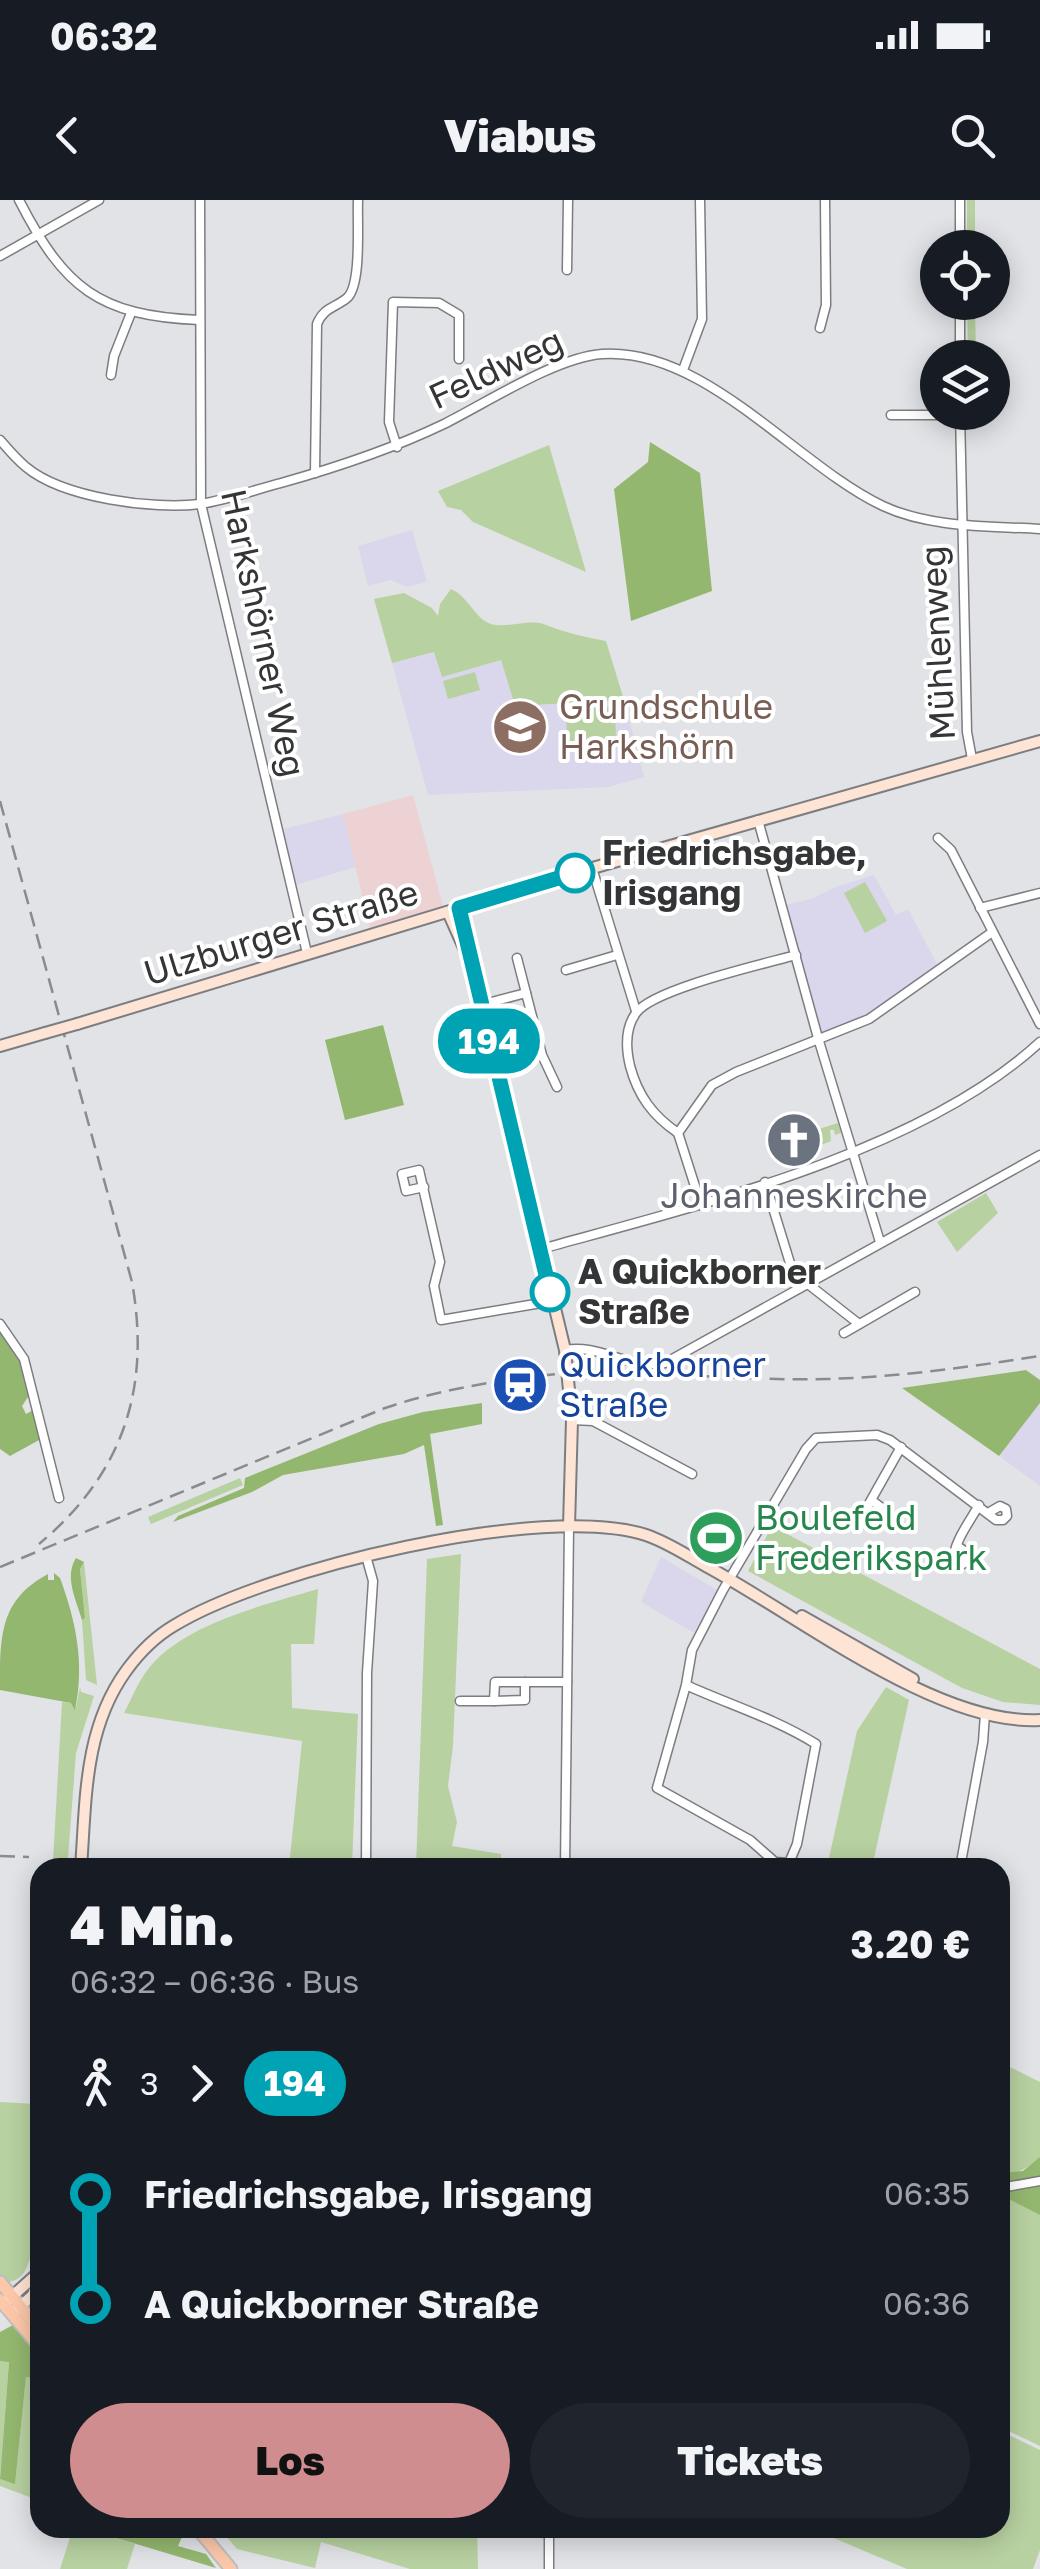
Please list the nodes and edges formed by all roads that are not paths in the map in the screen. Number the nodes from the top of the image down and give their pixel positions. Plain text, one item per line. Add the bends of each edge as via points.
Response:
1 (20, 200) edge
2 (100, 200) edge
3 (200, 200) edge
4 (358, 200) edge
5 (568, 200) edge
6 (700, 200) edge
7 (825, 200) edge
8 (960, 200) edge
9 (960, 230) edge
10 (37, 236) junction
11 (0, 256) edge
12 (566, 270) dead end
13 (131, 312) junction
14 (199, 320) junction
15 (820, 328) dead end
16 (459, 359) dead end
17 (683, 370) junction
18 (111, 375) dead end
19 (920, 415) edge
20 (891, 416) dead end
21 (960, 430) edge
22 (0, 440) edge
23 (396, 447) junction
24 (315, 473) junction
25 (202, 504) junction
26 (960, 524) junction
27 (1040, 529) edge
28 (1040, 741) edge
29 (972, 759) junction
30 (758, 820) junction
31 (938, 838) dead end
32 (592, 868) junction
33 (1040, 893) edge
34 (980, 908) junction
35 (453, 910) junction
36 (991, 933) junction
37 (308, 953) junction
38 (796, 954) junction
39 (617, 955) junction
40 (517, 958) dead end
41 (566, 970) dead end
42 (526, 994) junction
43 (480, 1005) junction
44 (636, 1011) junction
45 (1040, 1024) edge
46 (818, 1038) junction
47 (1040, 1042) edge
48 (0, 1046) edge
49 (557, 1087) dead end
50 (678, 1133) junction
51 (852, 1152) junction
52 (1040, 1155) edge
53 (765, 1182) junction
54 (424, 1187) dead end
55 (701, 1205) junction
56 (880, 1242) junction
57 (540, 1249) junction
58 (808, 1284) junction
59 (798, 1289) junction
60 (915, 1292) dead end
61 (553, 1301) junction
62 (0, 1324) edge
63 (859, 1324) junction
64 (844, 1333) dead end
65 (565, 1350) junction
66 (572, 1420) junction
67 (901, 1447) junction
68 (692, 1474) dead end
69 (59, 1498) dead end
70 (871, 1500) dead end
71 (979, 1505) junction
72 (988, 1513) dead end
73 (569, 1526) junction
74 (957, 1546) dead end
75 (366, 1556) junction
76 (731, 1579) junction
77 (525, 1682) junction
78 (567, 1682) junction
79 (686, 1685) junction
80 (494, 1700) junction
81 (460, 1701) dead end
82 (984, 1714) junction
83 (997, 1717) junction
84 (1040, 1720) edge
85 (983, 1742) junction
86 (82, 1858) edge
87 (366, 1858) edge
88 (566, 1858) edge
89 (770, 1858) edge
90 (791, 1858) edge
91 (962, 1858) edge
92 (1040, 2181) edge
93 (1010, 2186) edge
94 (0, 2282) edge
95 (30, 2283) edge
96 (7, 2307) edge
97 (30, 2323) edge
98 (30, 2335) edge
99 (205, 2538) edge
100 (549, 2538) edge
101 (231, 2569) edge
102 (549, 2569) edge

1 - 10 street
2 - 10 street
3 - 14 street, Harkshörner Weg
4 - 24 street via 356,284 317,324
5 - 12 street
6 - 17 street via 702,319
7 - 15 street via 826,305
8 - 9 street
10 - 11 street
10 - 13 street via 84,289
13 - 14 street
13 - 18 street
14 - 25 street, Harkshörner Weg
16 - 23 street via 459,315 439,303 393,302 389,422
17 - 23 street, Feldweg via 626,354 582,357
17 - 26 street, Feldweg via 885,507
19 - 20 street
21 - 26 street, Mühlenweg
22 - 25 street, Feldweg via 27,468 103,498 148,506
23 - 24 street, Feldweg
24 - 25 street, Feldweg
25 - 37 street, Harkshörner Weg
26 - 27 street, Mühlenweg
26 - 29 street, Mühlenweg
28 - 29 street, Ulzburger Straße
29 - 30 street, Ulzburger Straße
30 - 32 street, Ulzburger Straße
30 - 38 street
31 - 34 street
32 - 35 street, Ulzburger Straße
32 - 39 street
33 - 34 street
34 - 36 street
35 - 37 street, Ulzburger Straße
35 - 43 street
36 - 45 street
36 - 46 street via 868,1019
37 - 48 street, Ulzburger Straße, bridge
38 - 44 street via 660,996
38 - 46 street
39 - 41 street
39 - 44 street
40 - 42 street
42 - 43 street
42 - 49 street
43 - 57 street
44 - 50 street via 627,1054 636,1086 656,1118
46 - 50 street via 712,1085
46 - 51 street
47 - 51 street via 972,1092
50 - 55 street
51 - 53 street
51 - 56 street
52 - 56 street
53 - 55 street
53 - 59 street
54 - 61 street via 440,1262 434,1286 442,1320
55 - 57 street
56 - 58 street
57 - 61 street
58 - 59 street
58 - 63 street
59 - 65 street via 665,1363 632,1364 593,1350
60 - 63 street
61 - 65 street
62 - 69 street via 24,1360
63 - 64 street
65 - 66 street
66 - 68 street via 593,1421
66 - 73 street
67 - 70 street
67 - 71 street
67 - 76 street via 877,1436 812,1440
71 - 72 street
71 - 74 street
73 - 75 street via 460,1537
73 - 76 street via 646,1535
73 - 78 street
75 - 86 street via 189,1618 137,1657 94,1735
75 - 87 street via 373,1582
76 - 79 street via 692,1650
76 - 82 street via 939,1696
77 - 78 street
77 - 80 street via 495,1682
77 - 80 street via 526,1700
78 - 88 street
79 - 89 street via 656,1788 750,1840
79 - 90 street via 756,1711 816,1744
80 - 81 street
82 - 83 street
82 - 85 street
83 - 84 street
83 - 85 street
85 - 91 street
92 - 93 street
94 - 96 main road
95 - 96 street
96 - 97 main road
96 - 98 main road
99 - 101 main road
100 - 102 street

